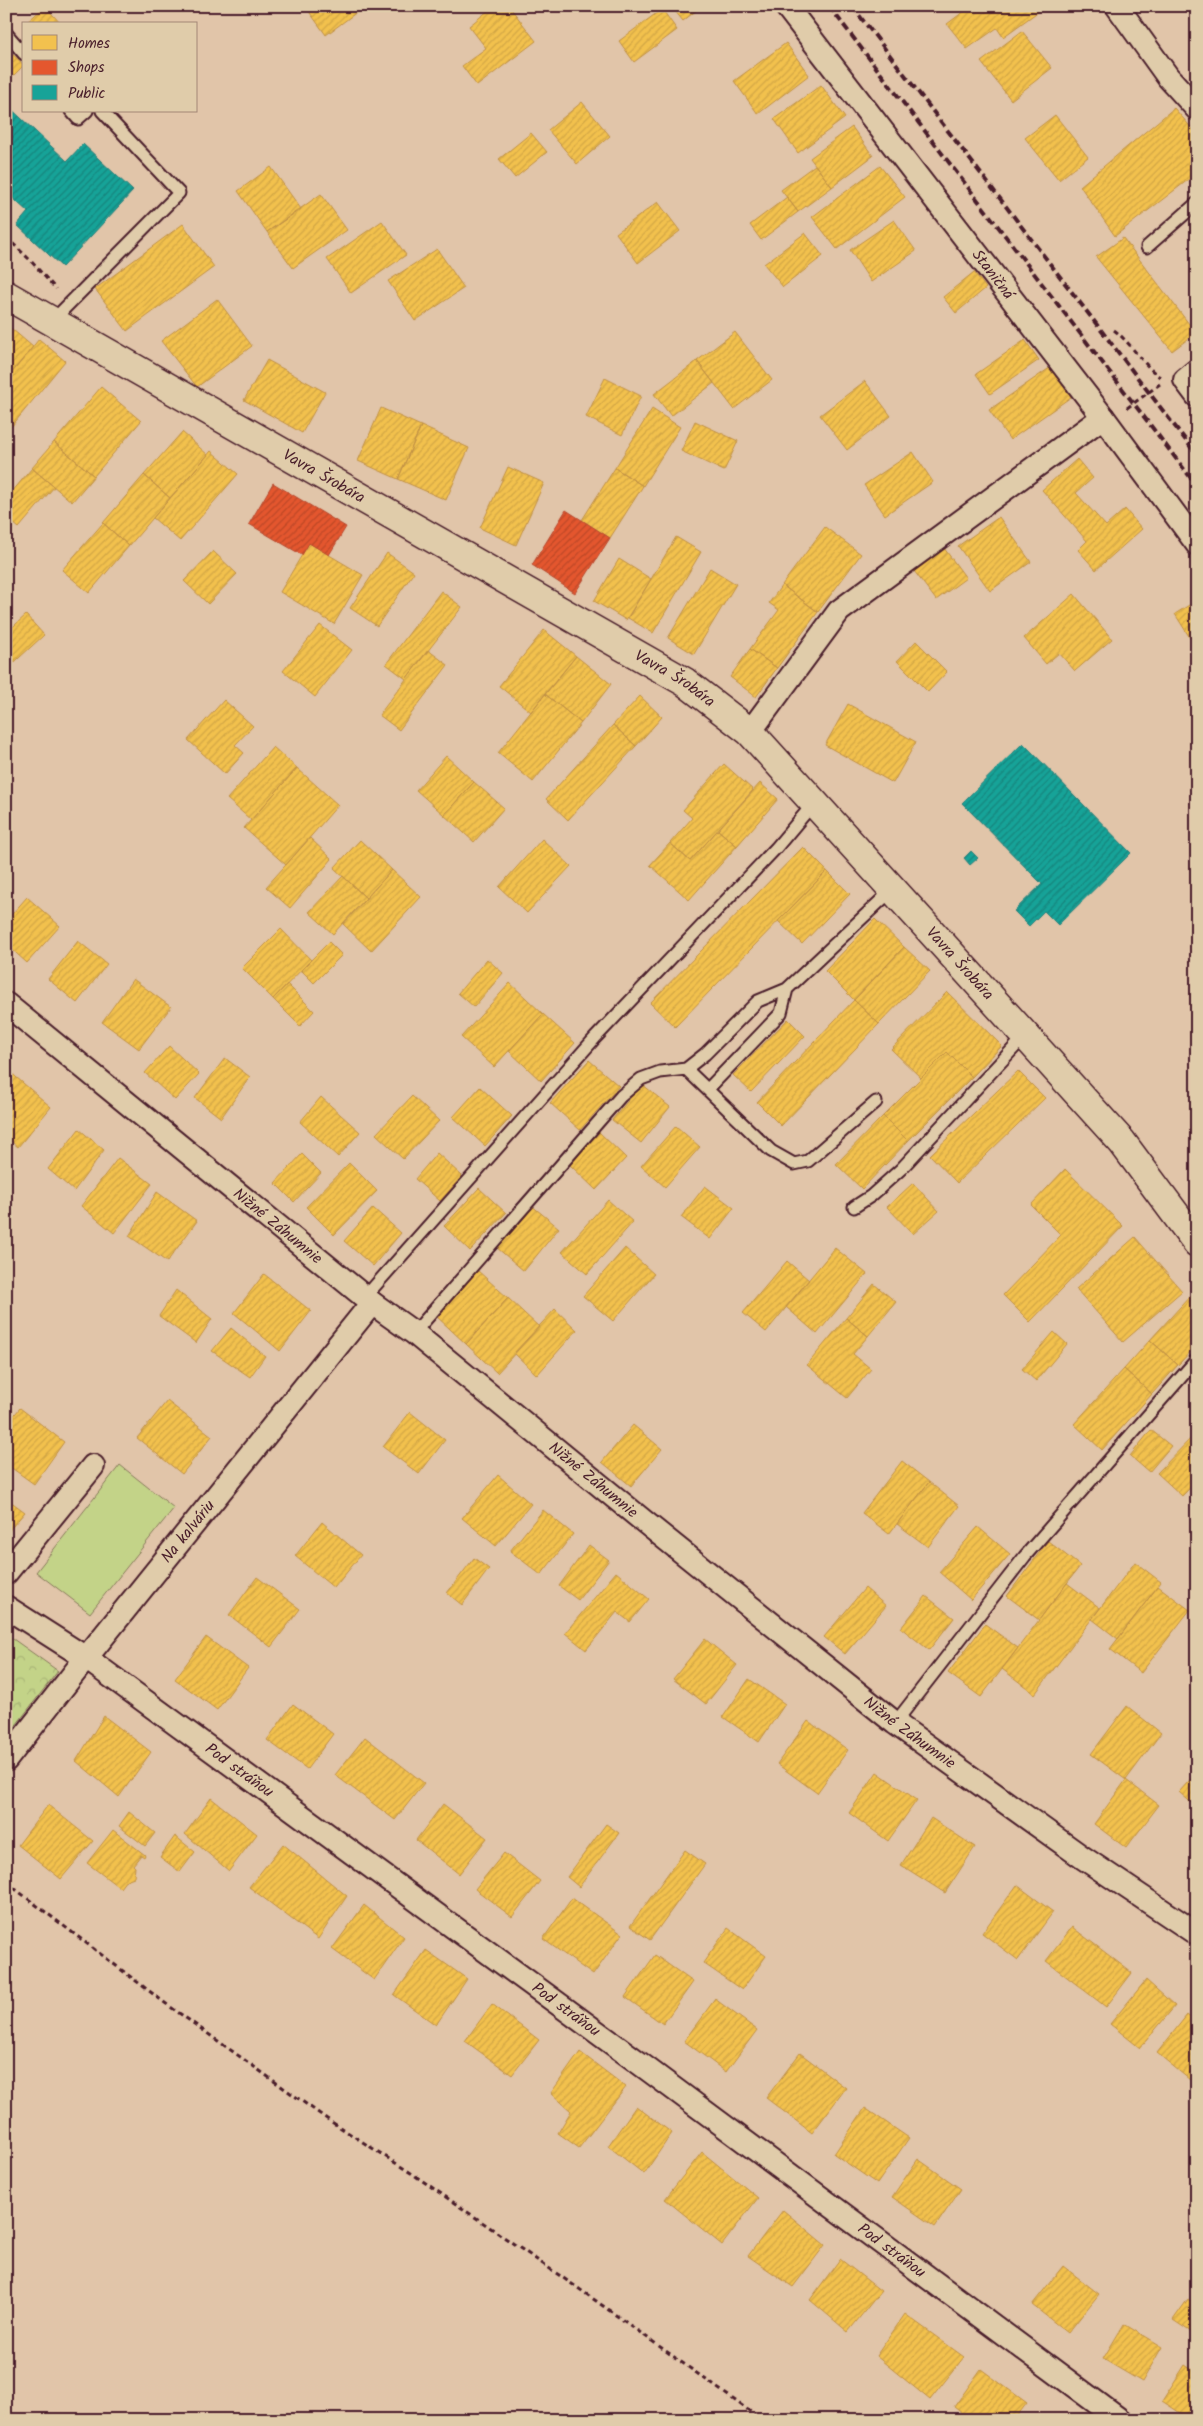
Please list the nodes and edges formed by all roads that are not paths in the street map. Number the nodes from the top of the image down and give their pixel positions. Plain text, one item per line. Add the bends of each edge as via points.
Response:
1 (786, 6) edge
2 (1117, 6) edge
3 (6, 34) edge
4 (22, 52) edge
5 (1197, 109) edge
6 (72, 112) edge
7 (86, 112) edge
8 (103, 112) edge
9 (1197, 203) edge
10 (1148, 247) dead end
11 (6, 295) edge
12 (60, 313) junction
13 (1197, 370) edge
14 (1197, 396) edge
15 (1103, 417) junction
16 (1197, 544) edge
17 (750, 732) junction
18 (813, 804) junction
19 (892, 890) junction
20 (787, 989) junction
21 (6, 1004) edge
22 (1026, 1036) junction
23 (686, 1069) junction
24 (708, 1089) junction
25 (876, 1102) dead end
26 (854, 1207) dead end
27 (1197, 1243) edge
28 (369, 1300) junction
29 (414, 1333) junction
30 (1197, 1359) edge
31 (92, 1466) dead end
32 (6, 1573) edge
33 (6, 1607) edge
34 (86, 1658) junction
35 (895, 1723) junction
36 (6, 1760) edge
37 (1197, 1934) edge
38 (1120, 2420) edge

1 - 15 street, Staničná
2 - 5 street via 1168,77
3 - 4 lane
6 - 7 lane via 78,119
8 - 12 lane via 179,192
9 - 10 lane
11 - 12 street, Vavra Šrobára
12 - 17 street, Vavra Šrobára via 685,682
13 - 14 street via 1185,380
15 - 16 street, Staničná
15 - 17 street via 839,610
17 - 18 street, Vavra Šrobára
18 - 19 street, Vavra Šrobára
18 - 28 lane via 776,848 596,1038
19 - 20 lane
19 - 22 street, Vavra Šrobára
20 - 23 lane via 758,1001
20 - 24 lane via 781,1013
21 - 28 street, Nižné Záhumnie
22 - 26 lane via 901,1170
22 - 27 street, Vavra Šrobára via 1122,1142
23 - 24 lane
23 - 29 lane via 660,1072 641,1079 621,1096
24 - 25 lane via 771,1151 794,1164 808,1161
28 - 29 street, Nižné Záhumnie
28 - 34 street, Na kalváriu
29 - 35 street, Nižné Záhumnie
30 - 35 lane via 1025,1556
31 - 32 street
33 - 34 street, Pod stráňou
34 - 36 street, Na kalváriu
34 - 38 street, Pod stráňou
35 - 37 street, Nižné Záhumnie via 1082,1857

